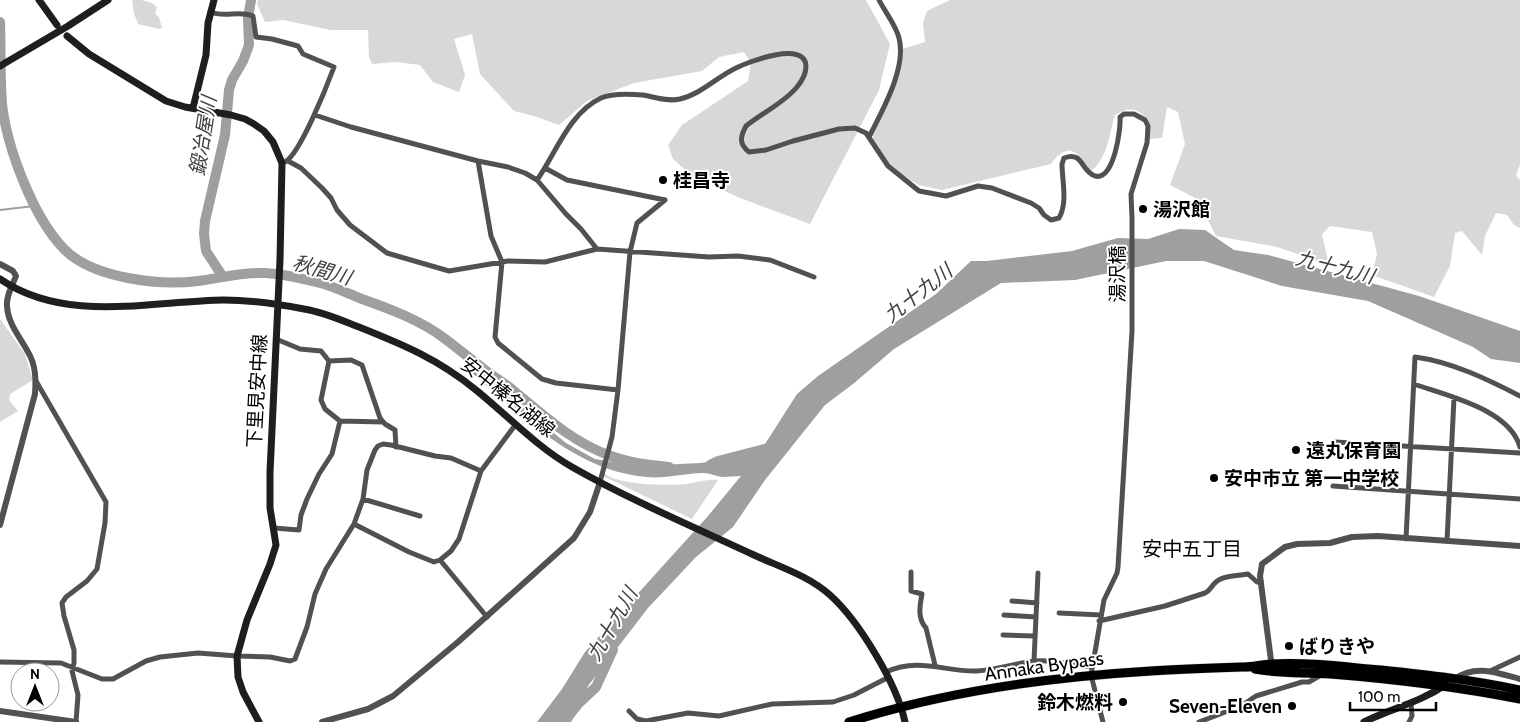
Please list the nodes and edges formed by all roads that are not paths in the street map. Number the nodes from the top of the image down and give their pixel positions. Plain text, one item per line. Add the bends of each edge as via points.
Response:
1 (38, 0) edge
2 (108, 0) edge
3 (214, 0) edge
4 (879, 0) edge
5 (210, 12) junction
6 (57, 25) dead end
7 (67, 36) dead end
8 (0, 66) edge
9 (193, 108) junction
10 (315, 115) junction
11 (869, 137) junction
12 (478, 161) junction
13 (285, 162) junction
14 (545, 168) junction
15 (537, 180) junction
16 (597, 249) junction
17 (630, 252) junction
18 (502, 262) junction
19 (0, 264) edge
20 (814, 277) dead end
21 (0, 279) edge
22 (12, 286) junction
23 (277, 305) junction
24 (276, 339) junction
25 (329, 361) junction
26 (36, 381) junction
27 (1414, 384) junction
28 (618, 390) junction
29 (1520, 396) edge
30 (1454, 398) junction
31 (340, 421) junction
32 (383, 422) junction
33 (516, 424) junction
34 (1335, 442) dead end
35 (396, 447) junction
36 (1411, 447) junction
37 (1520, 447) edge
38 (1452, 450) junction
39 (1520, 453) edge
40 (481, 471) junction
41 (600, 482) junction
42 (1333, 486) dead end
43 (1408, 490) junction
44 (1449, 493) junction
45 (363, 499) junction
46 (1520, 499) edge
47 (420, 516) dead end
48 (354, 524) junction
49 (0, 526) edge
50 (274, 528) junction
51 (1406, 539) junction
52 (1447, 540) junction
53 (1520, 546) edge
54 (440, 560) junction
55 (911, 572) dead end
56 (1038, 573) dead end
57 (1260, 581) junction
58 (1012, 601) dead end
59 (1037, 603) junction
60 (1059, 613) dead end
61 (1004, 615) dead end
62 (1101, 615) junction
63 (487, 617) junction
64 (1036, 618) junction
65 (1099, 622) junction
66 (1003, 635) dead end
67 (1035, 636) junction
68 (237, 656) junction
69 (1520, 657) edge
70 (1034, 661) junction
71 (0, 662) edge
72 (935, 665) junction
73 (73, 667) junction
74 (1272, 668) junction
75 (1092, 671) junction
76 (1489, 672) junction
77 (887, 674) junction
78 (1323, 674) junction
79 (1455, 679) junction
80 (1520, 679) edge
81 (1444, 686) junction
82 (1520, 690) edge
83 (1520, 699) edge
84 (1411, 703) junction
85 (902, 707) junction
86 (0, 711) edge
87 (629, 712) dead end
88 (76, 722) edge
89 (259, 722) edge
90 (322, 722) edge
91 (849, 722) edge
92 (905, 722) edge
93 (1103, 722) edge
94 (1199, 722) edge
95 (1364, 722) edge
96 (1409, 722) edge

1 - 6 main road
2 - 8 main road
3 - 5 main road
4 - 11 street via 899,37 900,48 892,90
5 - 9 main road via 206,55
5 - 10 street via 253,16 256,37 298,46 303,54 334,68
7 - 9 main road via 89,54 156,96
9 - 13 main road, 下里見安中線 via 245,119 264,131
10 - 12 street
10 - 13 street
11 - 14 street via 862,130 847,128 758,152 749,152 742,147 742,133 746,126 785,98 803,78 806,67 803,58 788,53 735,68 681,99 641,95 602,97 582,111
11 - 62 street, 湯沢橋 via 888,166 919,190 946,196 978,186 992,188 1031,203 1051,220 1059,218 1064,202 1064,158 1078,158 1084,168 1095,176 1101,175 1112,162 1120,117 1134,114 1145,120 1148,126 1147,143 1131,194 1132,330 1118,567
12 - 15 street via 508,167
12 - 18 street via 491,236
13 - 18 street via 301,168 331,198 350,225 387,254 449,271
13 - 23 main road, 下里見安中線
14 - 15 street
14 - 17 street via 567,180 665,200 637,224
15 - 16 street
16 - 17 street
16 - 18 street via 545,262
17 - 20 street via 770,260
17 - 28 street
18 - 28 street via 495,337 498,343 542,379
19 - 22 street via 16,276
21 - 22 main road, 安中榛名湖線
22 - 23 main road, 安中榛名湖線 via 43,298 75,305 228,300
22 - 26 street via 7,305 9,318 29,352
23 - 24 main road, 下里見安中線
23 - 33 main road, 安中榛名湖線 via 336,318 430,357 468,383
24 - 25 street via 300,349 321,351
24 - 50 main road, 下里見安中線 via 270,472 270,508
25 - 31 street via 321,400 325,409
25 - 32 street via 351,360 362,365
26 - 49 street
26 - 73 street via 106,502 97,569 62,604 74,650
27 - 29 street via 1415,357 1462,369
27 - 30 street
27 - 36 street
28 - 41 street via 612,437
30 - 37 street via 1497,417 1513,433
30 - 38 street
31 - 32 street
31 - 50 street via 332,454 307,499 299,530
32 - 35 street via 395,430
33 - 40 street
33 - 41 main road, 安中榛名湖線 via 558,459
34 - 36 street
35 - 40 street via 451,458
35 - 45 street via 383,444 375,450 367,470
36 - 38 street
36 - 43 street
38 - 39 street
38 - 44 street
40 - 54 street via 460,539
41 - 63 street via 590,512 574,538
41 - 77 main road, 安中榛名湖線 via 812,582 848,614
42 - 43 street
43 - 44 street
43 - 51 street
44 - 46 street
44 - 52 street
45 - 47 street
45 - 48 street
48 - 54 street via 409,552 434,562
48 - 68 street via 326,569 315,594 295,659
50 - 68 main road, 下里見安中線 via 276,545
51 - 52 street
51 - 57 street via 1352,537 1330,543 1285,547 1262,564
52 - 53 street
54 - 63 street
55 - 72 street via 911,592 922,594 919,612
56 - 59 street
57 - 65 street via 1248,574 1222,578 1205,594
57 - 74 street
58 - 59 street
59 - 64 street
60 - 62 street
61 - 64 street
62 - 65 street, 湯沢橋
63 - 90 street via 393,696 368,709
64 - 67 street
65 - 75 street, 湯沢橋
66 - 67 street
67 - 70 street
68 - 73 street via 198,652 160,657 113,679 95,678
68 - 89 main road, 下里見安中線 via 238,677
69 - 76 street
70 - 72 street via 978,671
70 - 75 street via 1052,660
71 - 73 street via 61,662
72 - 77 street via 900,667
73 - 88 street via 78,695
74 - 75 highway, Annaka Bypass
74 - 78 highway, Annaka Bypass
74 - 79 highway, Annaka Bypass via 1331,666
75 - 85 highway, Annaka Bypass
75 - 93 street
76 - 79 street via 1472,670
76 - 80 street
77 - 85 main road, 安中榛名湖線
77 - 87 street via 854,695 833,702 772,704 720,716 688,713 646,721
78 - 81 highway, Annaka Bypass
78 - 94 street via 1309,682 1256,696 1241,706
79 - 81 main road
79 - 82 highway, Annaka Bypass
81 - 83 highway, Annaka Bypass
81 - 84 main road
84 - 95 main road
84 - 96 street
85 - 91 highway, Annaka Bypass
85 - 92 main road, 安中榛名湖線
86 - 88 street

